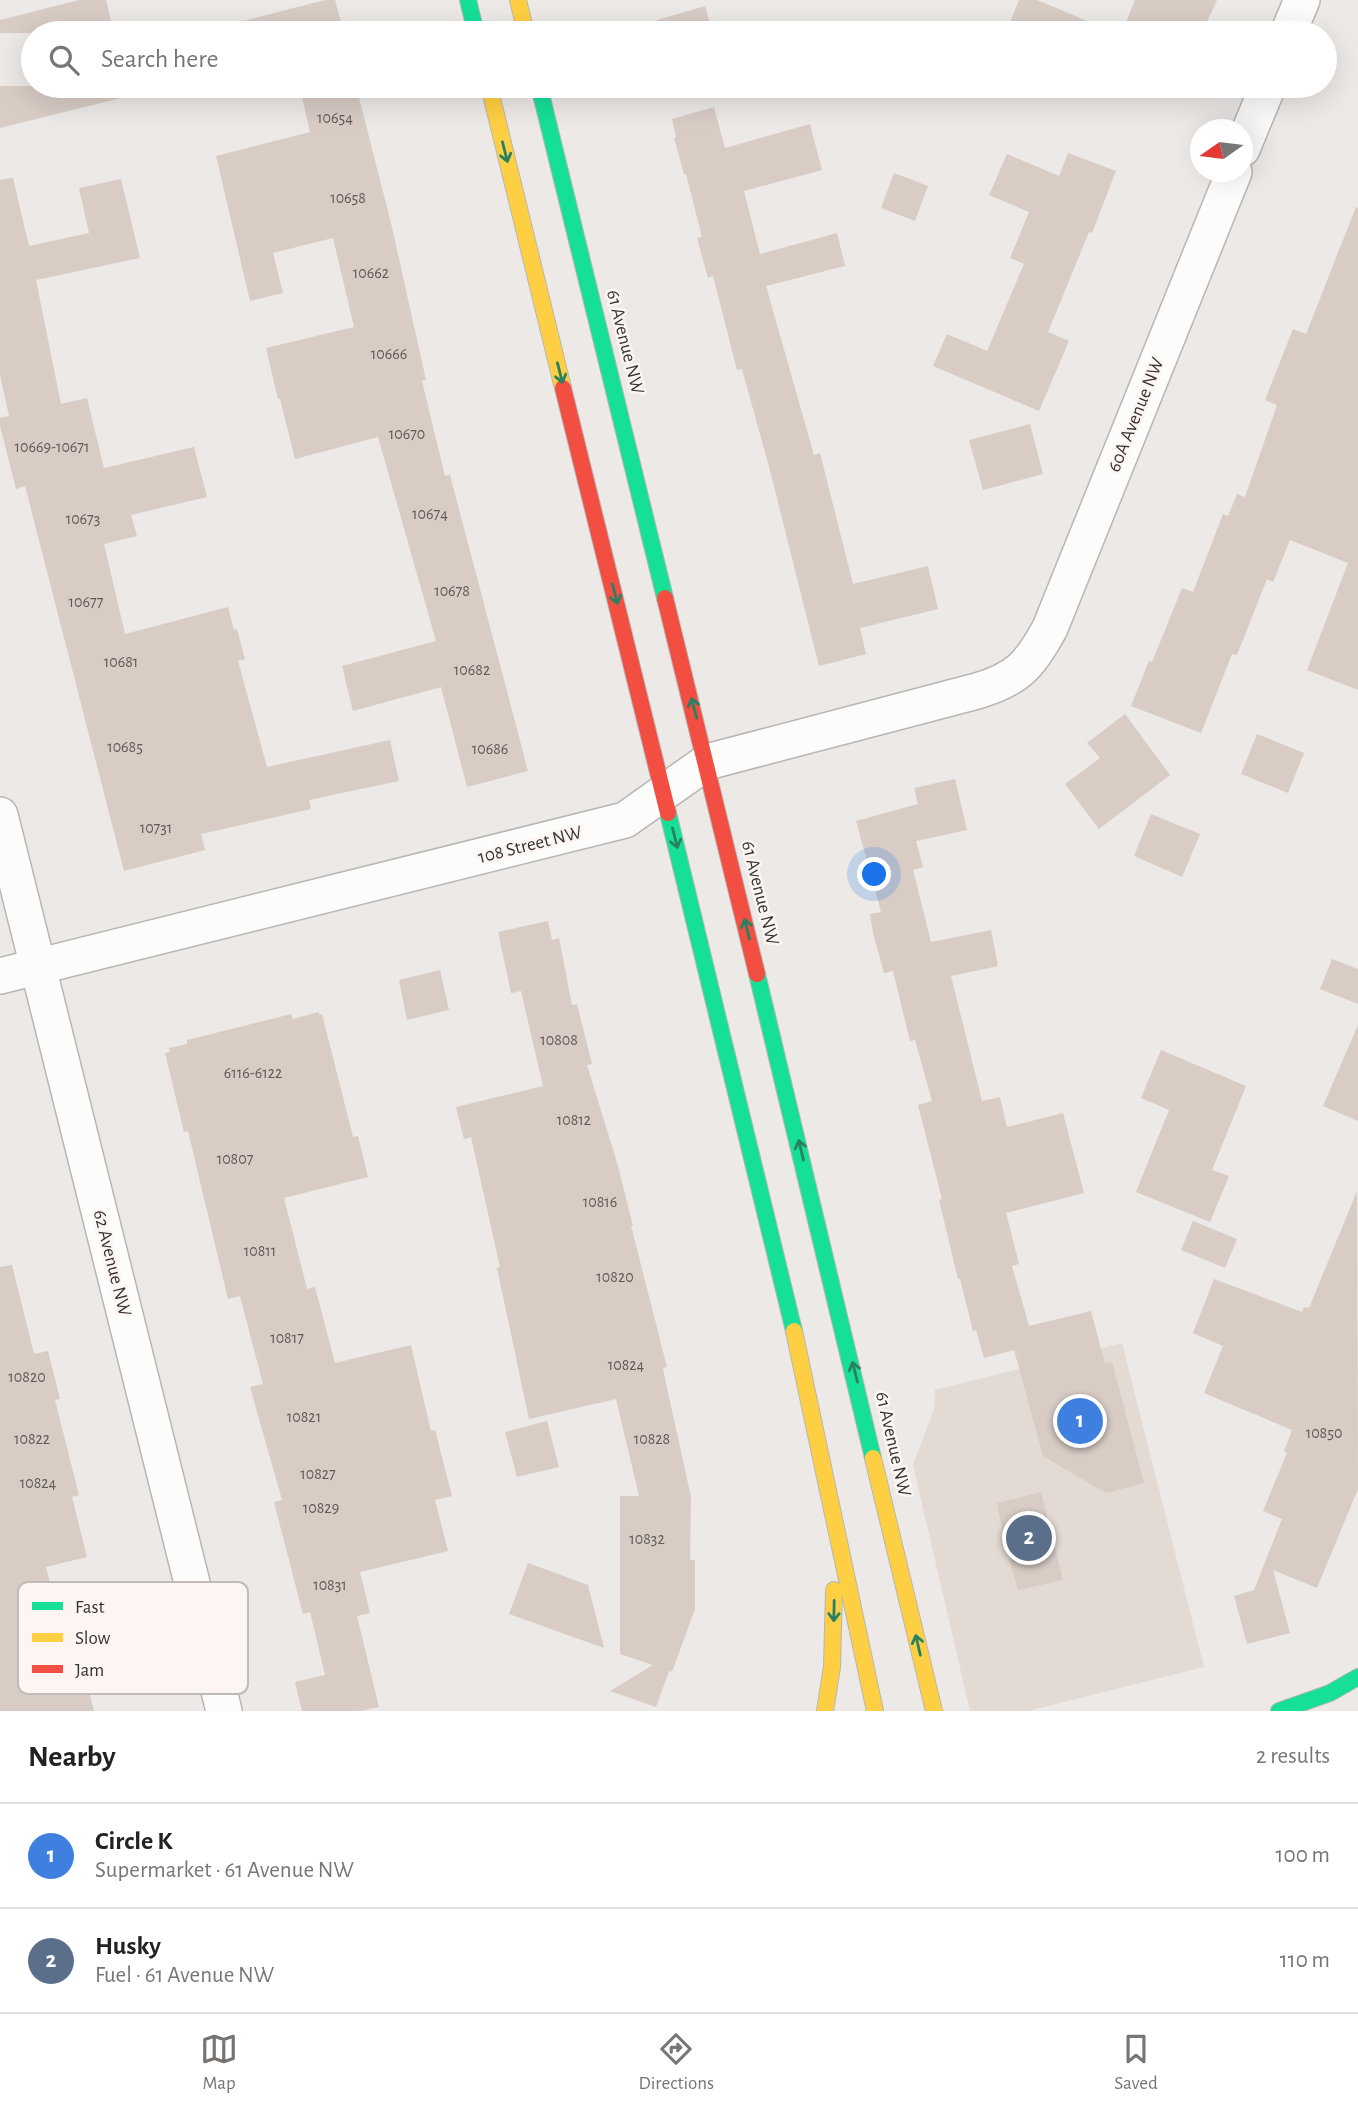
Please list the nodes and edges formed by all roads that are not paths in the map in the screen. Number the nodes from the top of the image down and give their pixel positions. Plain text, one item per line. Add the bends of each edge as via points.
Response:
1 (468, 0) edge
2 (518, 0) edge
3 (1302, 0) edge
4 (473, 21) edge
5 (523, 21) edge
6 (1293, 21) edge
7 (492, 98) edge
8 (543, 98) edge
9 (1263, 98) edge
10 (1253, 122) edge
11 (1230, 182) edge
12 (1035, 657) joint
13 (707, 762) junction
14 (663, 791) junction
15 (0, 815) edge
16 (37, 966) junction
17 (0, 976) edge
18 (820, 1446) junction
19 (192, 1582) edge
20 (1358, 1677) edge
21 (220, 1694) edge
22 (224, 1711) edge
23 (825, 1711) edge
24 (874, 1711) edge
25 (934, 1711) edge
26 (1279, 1711) edge

1 - 4 main road
2 - 5 main road
3 - 6 street
7 -> 14 main road
13 -> 8 main road, 61 Avenue NW
9 - 10 street
11 - 12 street, 60A Avenue NW via 1051,628
12 - 13 street, 108 Street NW via 1019,673 988,688
13 - 14 street, 108 Street NW
25 -> 13 main road, 61 Avenue NW
14 - 16 street, 108 Street NW via 625,820 599,828
14 -> 18 main road
15 - 16 street, 62 Avenue NW
16 - 17 street, 108 Street NW
16 - 19 street, 62 Avenue NW
18 -> 23 main road via 834,1583 832,1667
18 - 24 main road
20 - 26 main road via 1327,1695
21 - 22 street, 62 Avenue NW

